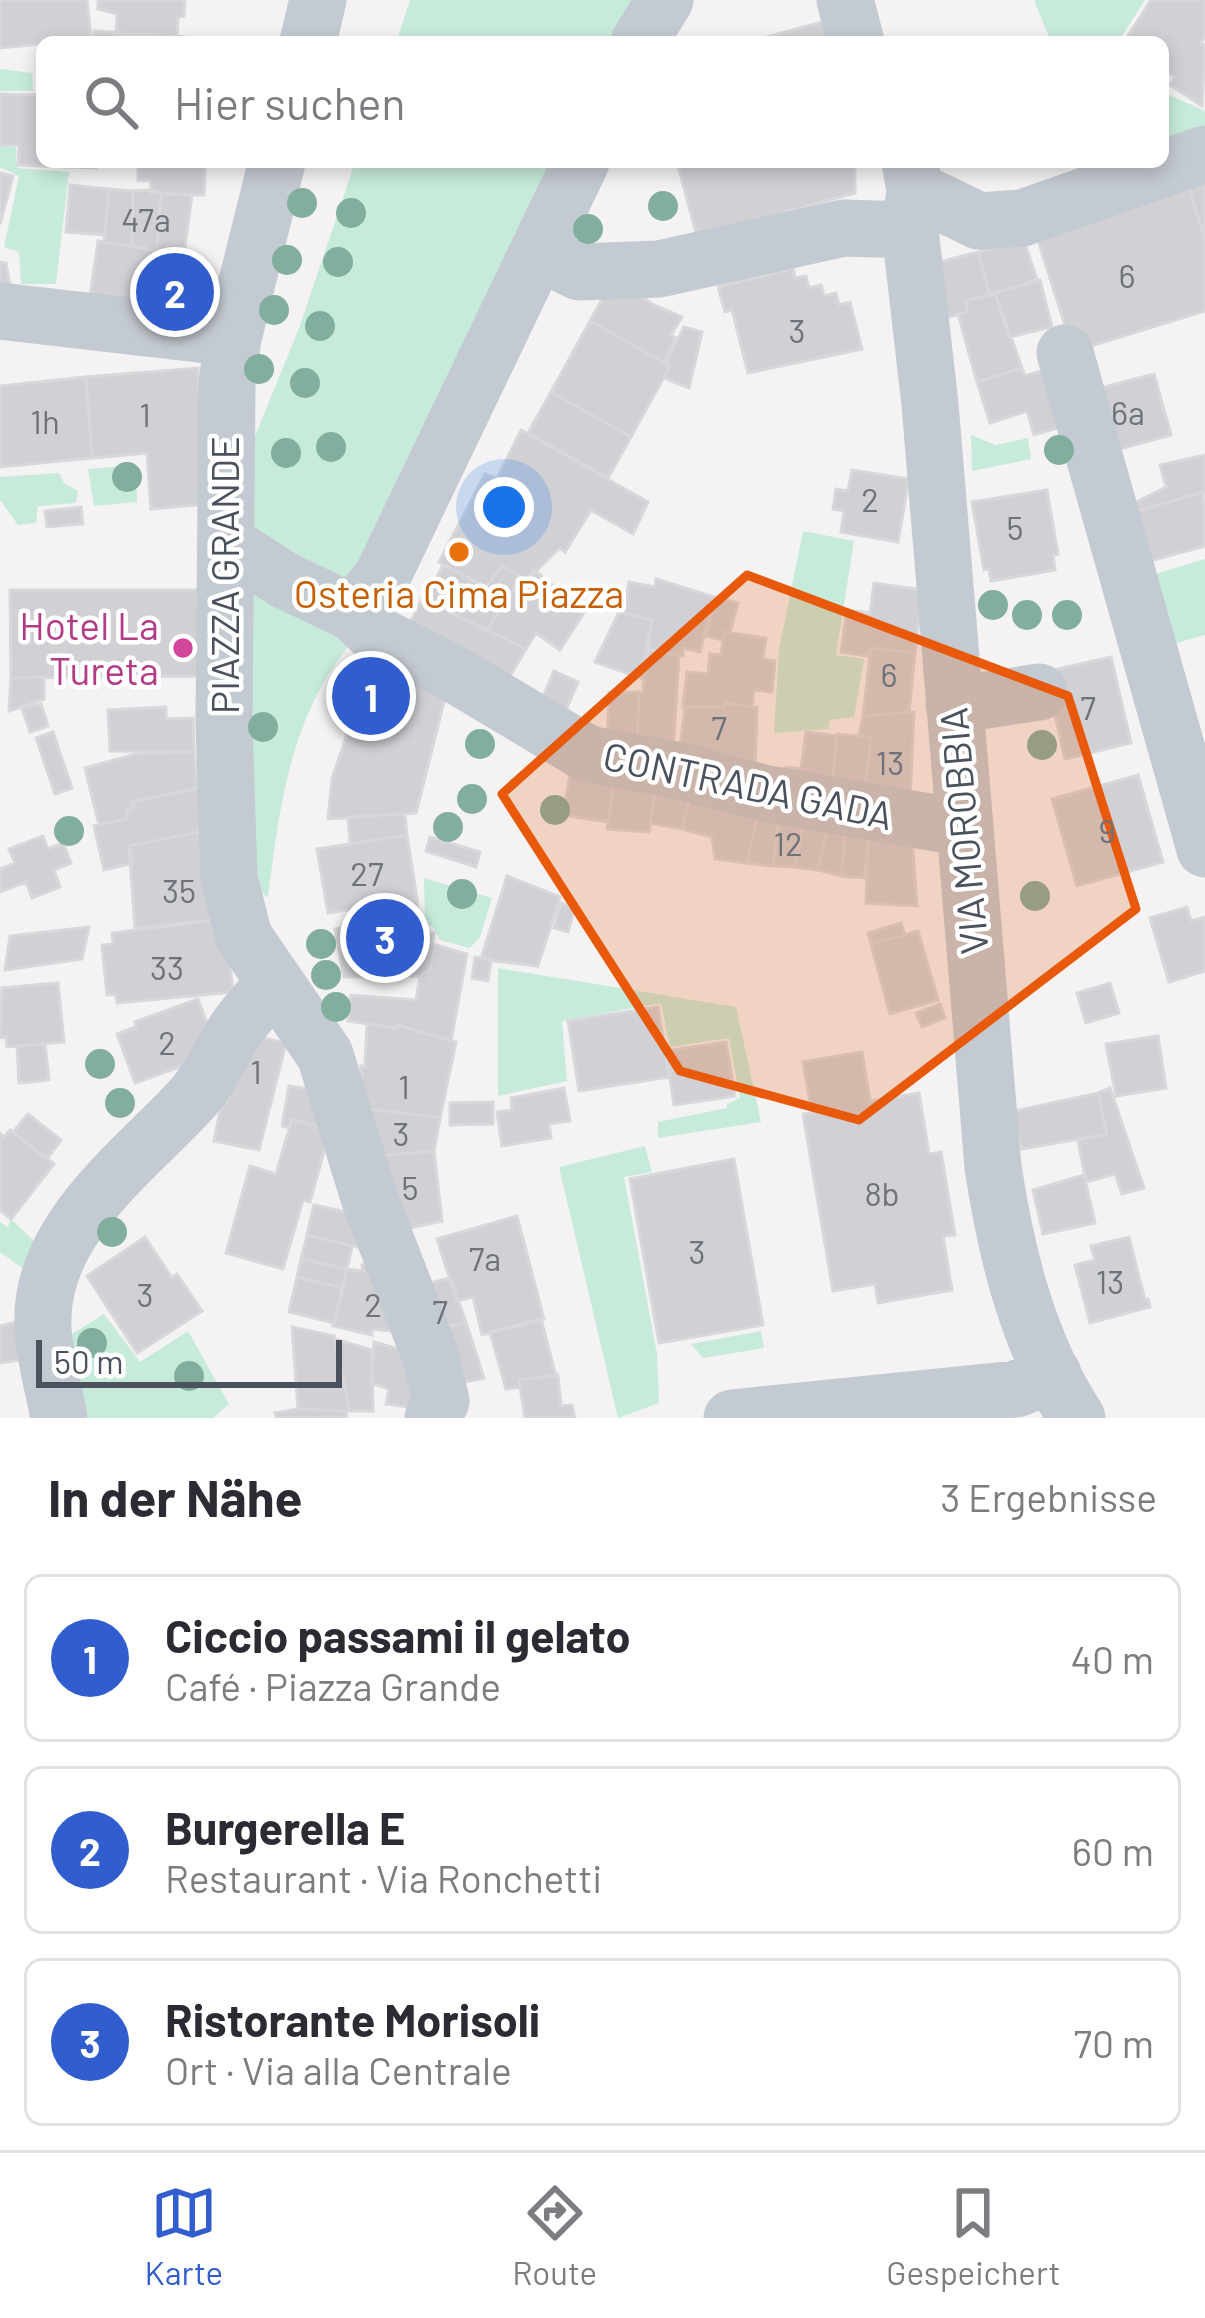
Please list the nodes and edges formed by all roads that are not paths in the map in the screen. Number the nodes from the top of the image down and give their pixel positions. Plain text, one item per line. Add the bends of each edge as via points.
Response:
1 (318, 0) edge
2 (665, 0) edge
3 (845, 0) edge
4 (872, 0) edge
5 (309, 36) edge
6 (643, 36) edge
7 (854, 36) edge
8 (881, 36) edge
9 (1205, 154) edge
10 (1169, 167) edge
11 (276, 168) edge
12 (578, 168) edge
13 (1165, 168) edge
14 (905, 186) edge
15 (538, 252) junction
16 (0, 311) edge
17 (232, 338) junction
18 (1065, 352) dead end
19 (228, 544) junction
20 (353, 614) junction
21 (1039, 692) dead end
22 (954, 705) junction
23 (964, 828) junction
24 (1205, 849) edge
25 (275, 982) junction
26 (1053, 1404) edge
27 (444, 1412) edge
28 (59, 1418) edge
29 (732, 1418) edge

1 - 5 street
2 - 6 street
3 - 7 street
4 - 8 street
9 - 10 street
11 - 17 street, PIAZZA GRANDE
12 - 15 street
13 - 14 street via 1022,218 979,221
14 - 15 street via 844,228 659,268 579,272
14 - 22 street, VIA MOROBBIA
15 - 20 street via 382,577
16 - 17 street
17 - 19 street, PIAZZA GRANDE
18 - 24 street
19 - 20 street, CONTRADA GADA
19 - 25 street, PIAZZA GRANDE via 229,878 244,937
20 - 23 street, CONTRADA GADA via 588,754
21 - 22 street
22 - 23 street, VIA MOROBBIA
23 - 26 street, VIA MOROBBIA via 999,1207
25 - 27 street, PIAZZA GRANDE via 325,1055
25 - 28 street via 192,1099 109,1183 48,1280 43,1326
26 - 29 street via 1016,1388

